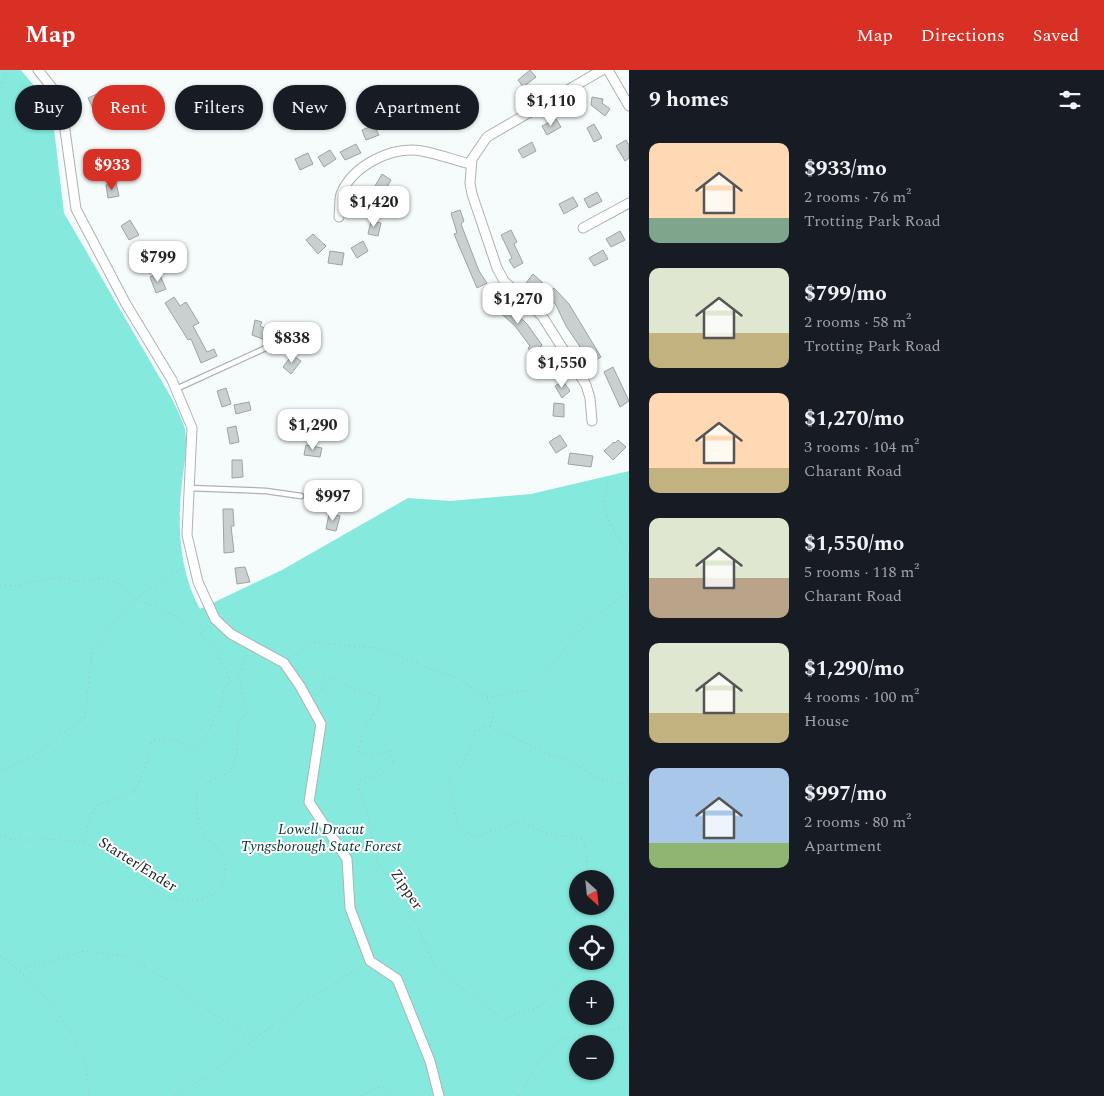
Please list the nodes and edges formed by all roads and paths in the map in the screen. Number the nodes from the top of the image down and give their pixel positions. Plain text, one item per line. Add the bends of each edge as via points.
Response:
1 (7, 70) edge
2 (38, 70) edge
3 (602, 70) edge
4 (608, 70) edge
5 (0, 93) edge
6 (629, 106) edge
7 (470, 164) junction
8 (629, 203) edge
9 (339, 217) dead end
10 (583, 228) dead end
11 (268, 347) dead end
12 (176, 389) junction
13 (592, 421) dead end
14 (608, 481) dead end
15 (189, 488) junction
16 (301, 496) dead end
17 (629, 556) edge
18 (192, 561) junction
19 (0, 585) edge
20 (629, 590) edge
21 (135, 598) junction
22 (216, 619) junction
23 (200, 634) junction
24 (249, 644) junction
25 (284, 663) junction
26 (239, 678) junction
27 (231, 682) junction
28 (487, 697) junction
29 (308, 701) junction
30 (490, 726) junction
31 (0, 770) edge
32 (629, 783) edge
33 (0, 836) edge
34 (84, 843) junction
35 (586, 870) edge
36 (614, 902) edge
37 (614, 930) edge
38 (0, 956) edge
39 (370, 962) junction
40 (20, 970) junction
41 (576, 970) edge
42 (629, 1027) edge
43 (255, 1038) junction
44 (89, 1096) edge
45 (175, 1096) edge
46 (361, 1096) edge
47 (387, 1096) edge
48 (438, 1096) edge
49 (519, 1096) edge

1 - 5 path
2 - 12 street via 57,94 76,209
3 - 7 street via 487,137
4 - 6 street
7 - 9 street via 421,151 396,151 380,156 362,169 341,194
7 - 13 street via 472,194 496,268 504,281 542,316 581,378 590,398
8 - 10 street
11 - 12 lane
12 - 15 street via 192,428
14 - 17 path via 604,504 609,522
15 - 16 lane
15 - 18 street via 187,535
18 - 21 path
18 - 22 street
19 - 21 path via 33,583 50,577 85,582 101,578 118,582
20 - 28 path via 584,626 531,690
21 - 23 path via 170,613
21 - 31 path via 92,649 85,717 29,759
22 - 23 path
22 - 24 street via 231,634
23 - 27 path via 216,651
24 - 25 street
24 - 26 path, Starter/Ender
25 - 28 path via 312,642 376,648 459,679
25 - 29 street
26 - 27 path
26 - 34 path, Starter/Ender via 247,712 238,723 237,753 231,771 208,782 197,792 197,816 201,830 218,847 225,866 224,880 217,893 199,902 170,899 149,886 139,875
27 - 34 path via 226,684 219,709 205,738 191,748 177,739 164,737 152,741 135,791 96,806
28 - 30 path via 494,716
29 - 39 street via 321,724 309,802 347,859 350,908
29 - 41 path, Zipper via 320,692 323,680 336,677 351,688 378,696 380,704 362,733 359,753 371,756 391,751 393,762 380,776 361,779 358,788 367,811 377,862 409,907 436,969 504,1020 539,1007
30 - 32 path via 550,755 569,760 598,779
30 - 35 path via 476,730 464,760 449,782 458,826 474,837 521,822 545,833 583,840
33 - 34 path, Starter/Ender
36 - 37 path via 626,916
38 - 40 path
39 - 43 path via 301,1003
39 - 48 street via 397,979 430,1061
40 - 43 path via 84,951 124,956 169,980 209,1011
40 - 44 path via 65,1023 86,1068
42 - 49 path via 562,1038 541,1058
43 - 45 path via 210,1074
46 - 47 path via 381,1086 386,1089

